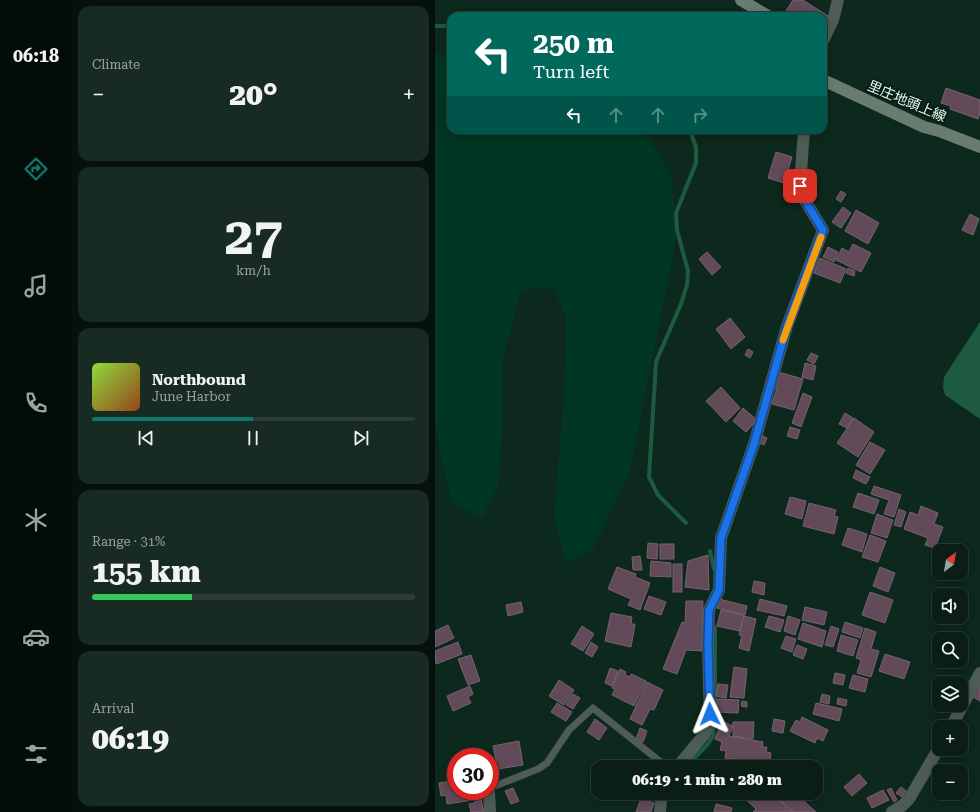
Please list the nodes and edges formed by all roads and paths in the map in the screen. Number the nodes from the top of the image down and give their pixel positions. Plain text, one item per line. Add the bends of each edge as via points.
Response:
1 (741, 0) edge
2 (837, 0) edge
3 (761, 12) edge
4 (827, 33) edge
5 (827, 82) edge
6 (804, 134) edge
7 (980, 147) edge
8 (980, 673) edge
9 (955, 720) edge
10 (934, 756) edge
11 (658, 760) edge
12 (683, 760) edge
13 (499, 786) edge
14 (490, 800) edge
15 (661, 800) edge
16 (489, 812) edge
17 (660, 812) edge
18 (892, 812) edge

1 - 3 main road
2 - 4 street via 833,20
5 - 7 main road, 里庄地頭上線 via 924,127
6 - 12 street via 800,186 804,199 823,230 787,326 754,444 721,538 719,590 709,610 710,723 705,736
8 - 9 street
10 - 18 street via 909,799
11 - 13 lane via 593,708 569,730 547,763
14 - 16 street
15 - 17 street

